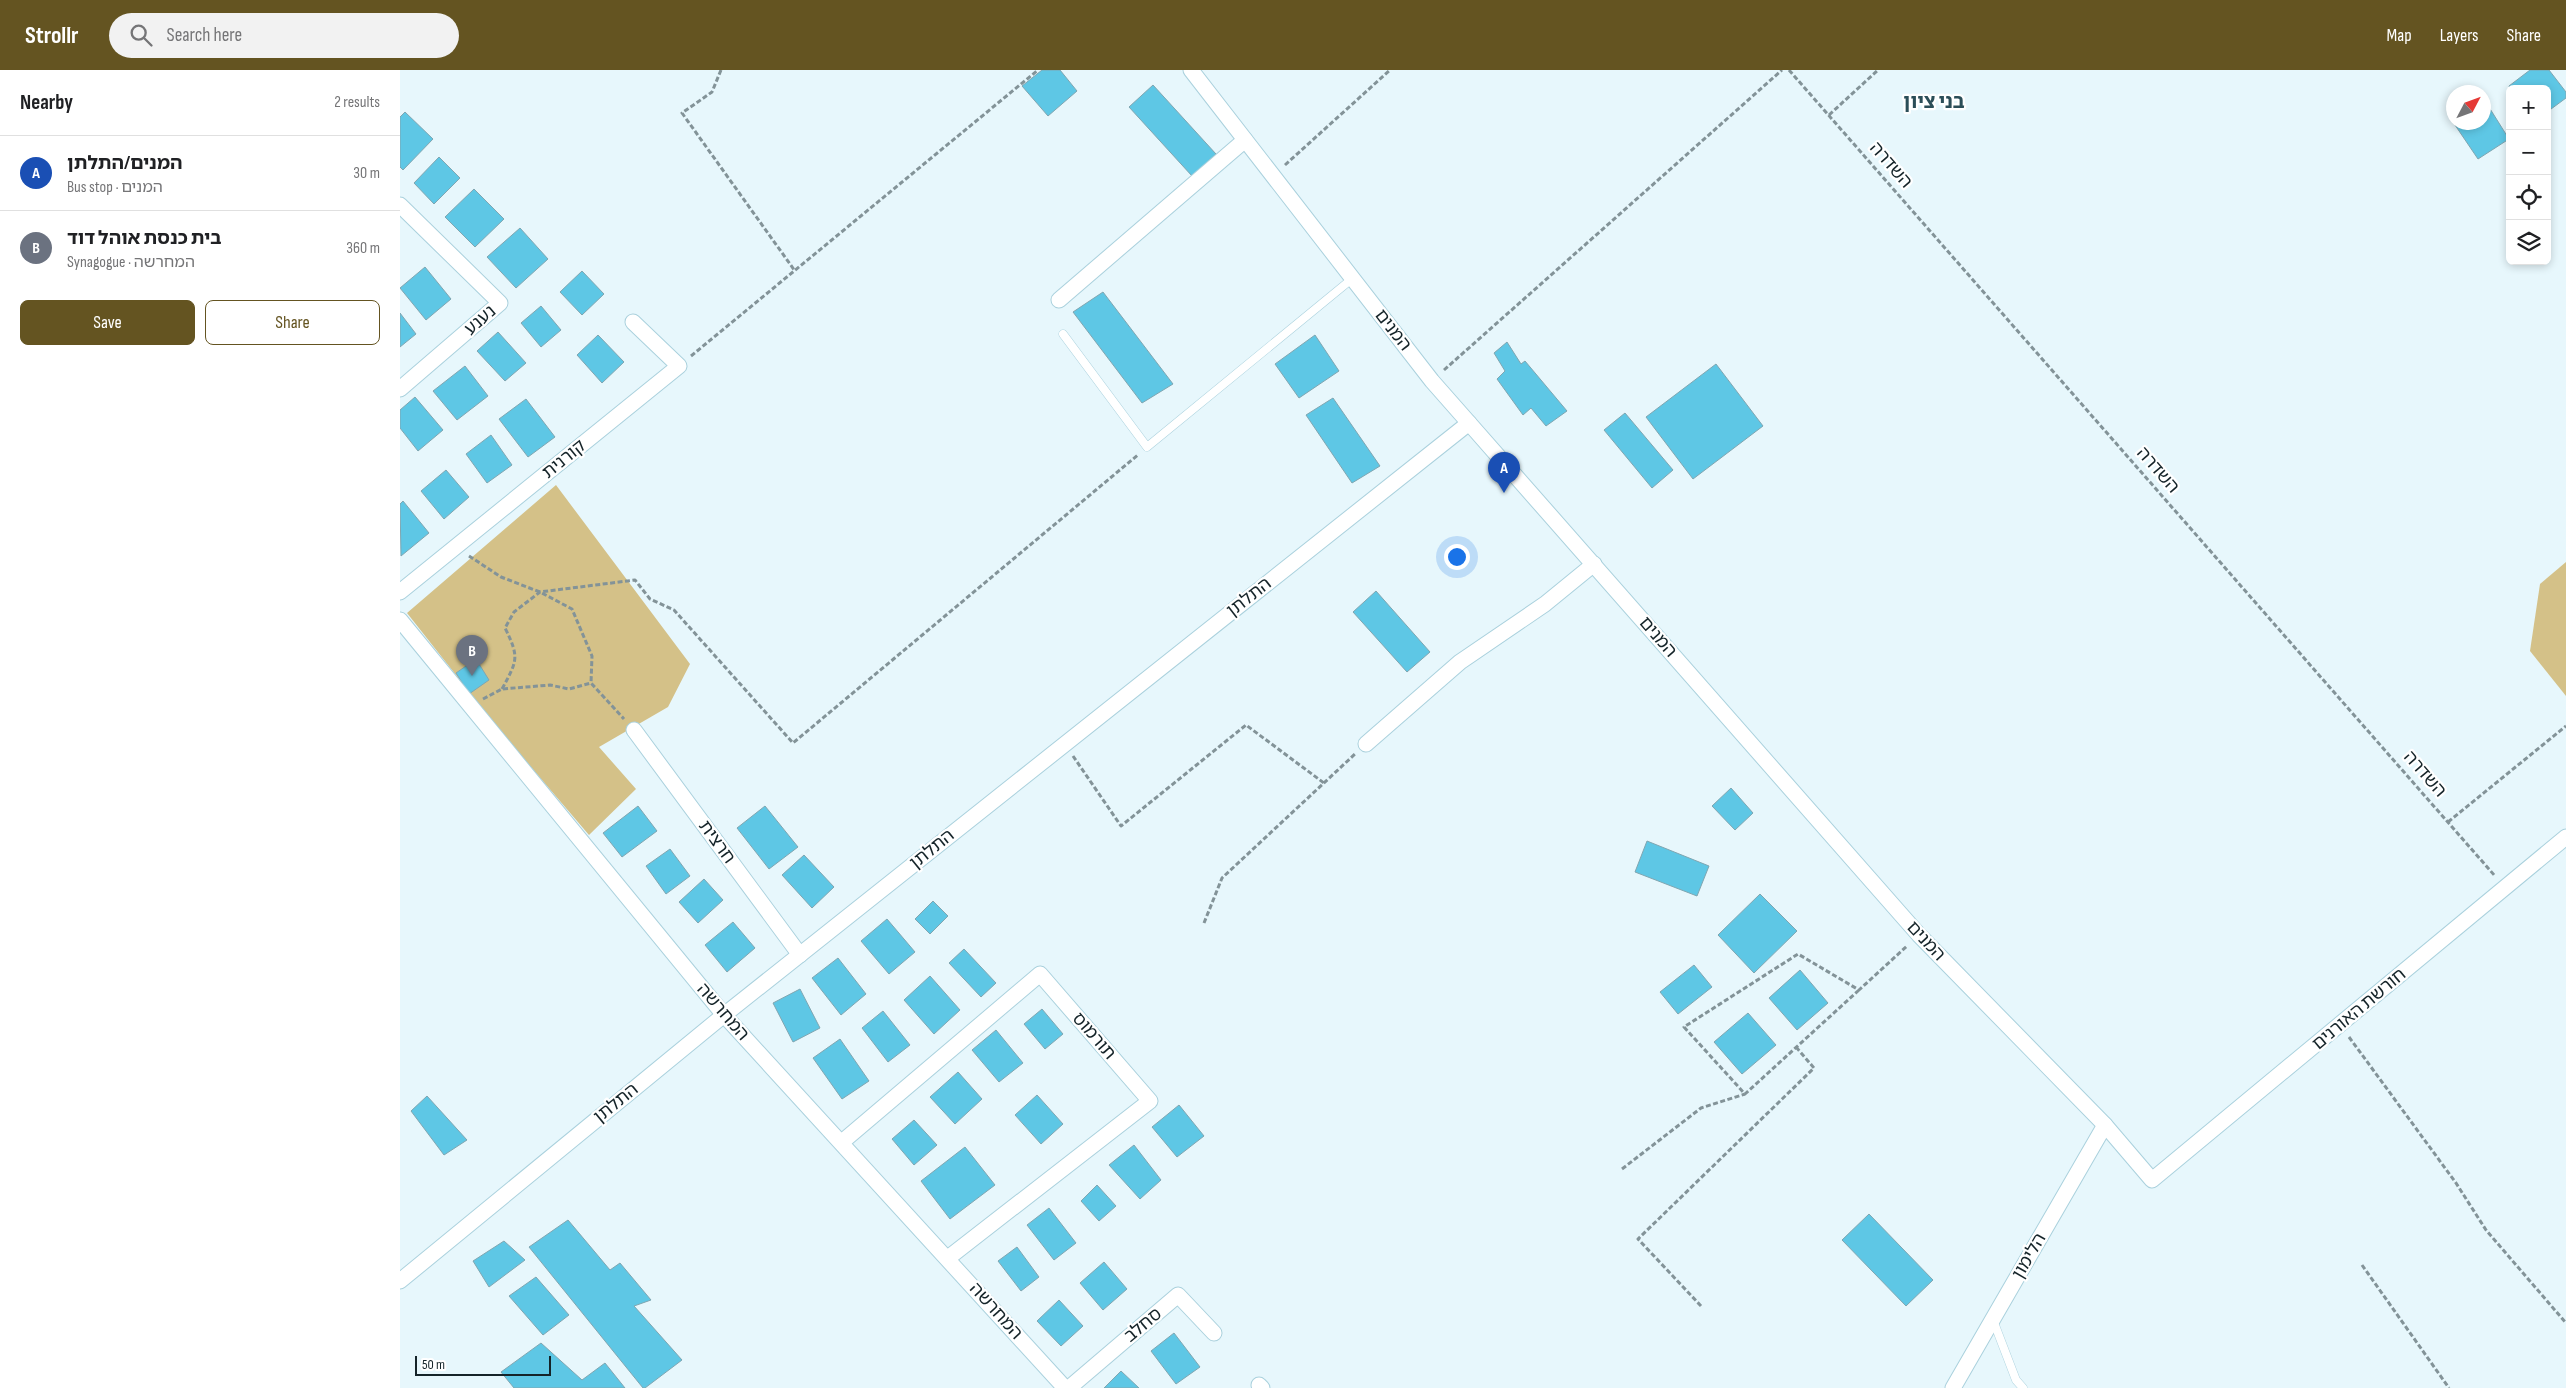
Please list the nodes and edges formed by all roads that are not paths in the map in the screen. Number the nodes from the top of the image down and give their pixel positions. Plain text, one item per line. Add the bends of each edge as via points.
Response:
1 (1191, 70) edge
2 (1245, 140) junction
3 (400, 206) edge
4 (1352, 278) junction
5 (1059, 300) dead end
6 (633, 322) dead end
7 (1063, 334) dead end
8 (400, 389) edge
9 (1469, 423) junction
10 (1594, 564) junction
11 (400, 592) edge
12 (400, 620) edge
13 (634, 730) road end
14 (1366, 744) road end
15 (2566, 837) edge
16 (800, 954) junction
17 (724, 1014) junction
18 (2105, 1125) junction
19 (842, 1142) junction
20 (2152, 1180) joint
21 (948, 1258) junction
22 (400, 1281) edge
23 (1993, 1320) junction
24 (1214, 1333) dead end
25 (1065, 1388) edge
26 (1069, 1388) edge
27 (1953, 1388) edge
28 (2023, 1388) edge

1 - 2 street, המנים
2 - 4 street, המנים
2 - 5 street
3 - 8 street, נענע via 500,303
4 - 7 lane via 1148,447
4 - 9 street, המנים
6 - 11 street, קורנית via 679,366
9 - 10 street, המנים
9 - 16 street, התלתן
10 - 14 street via 1545,604 1460,662
10 - 18 street, המנים via 1919,935
12 - 17 street, המחרשה
13 - 16 street, חרצית
15 - 20 street, חורשת האורנים
16 - 17 street, התלתן
17 - 19 street, המחרשה
17 - 22 street, התלתן
18 - 20 street, המנים
18 - 23 street, הלימון
19 - 21 street, המחרשה
19 - 21 street, תורמוס via 1040,974 1150,1101
21 - 25 street, המחרשה
23 - 27 street, הלימון
23 - 28 lane via 2016,1380
24 - 26 street, סחלב via 1178,1295

